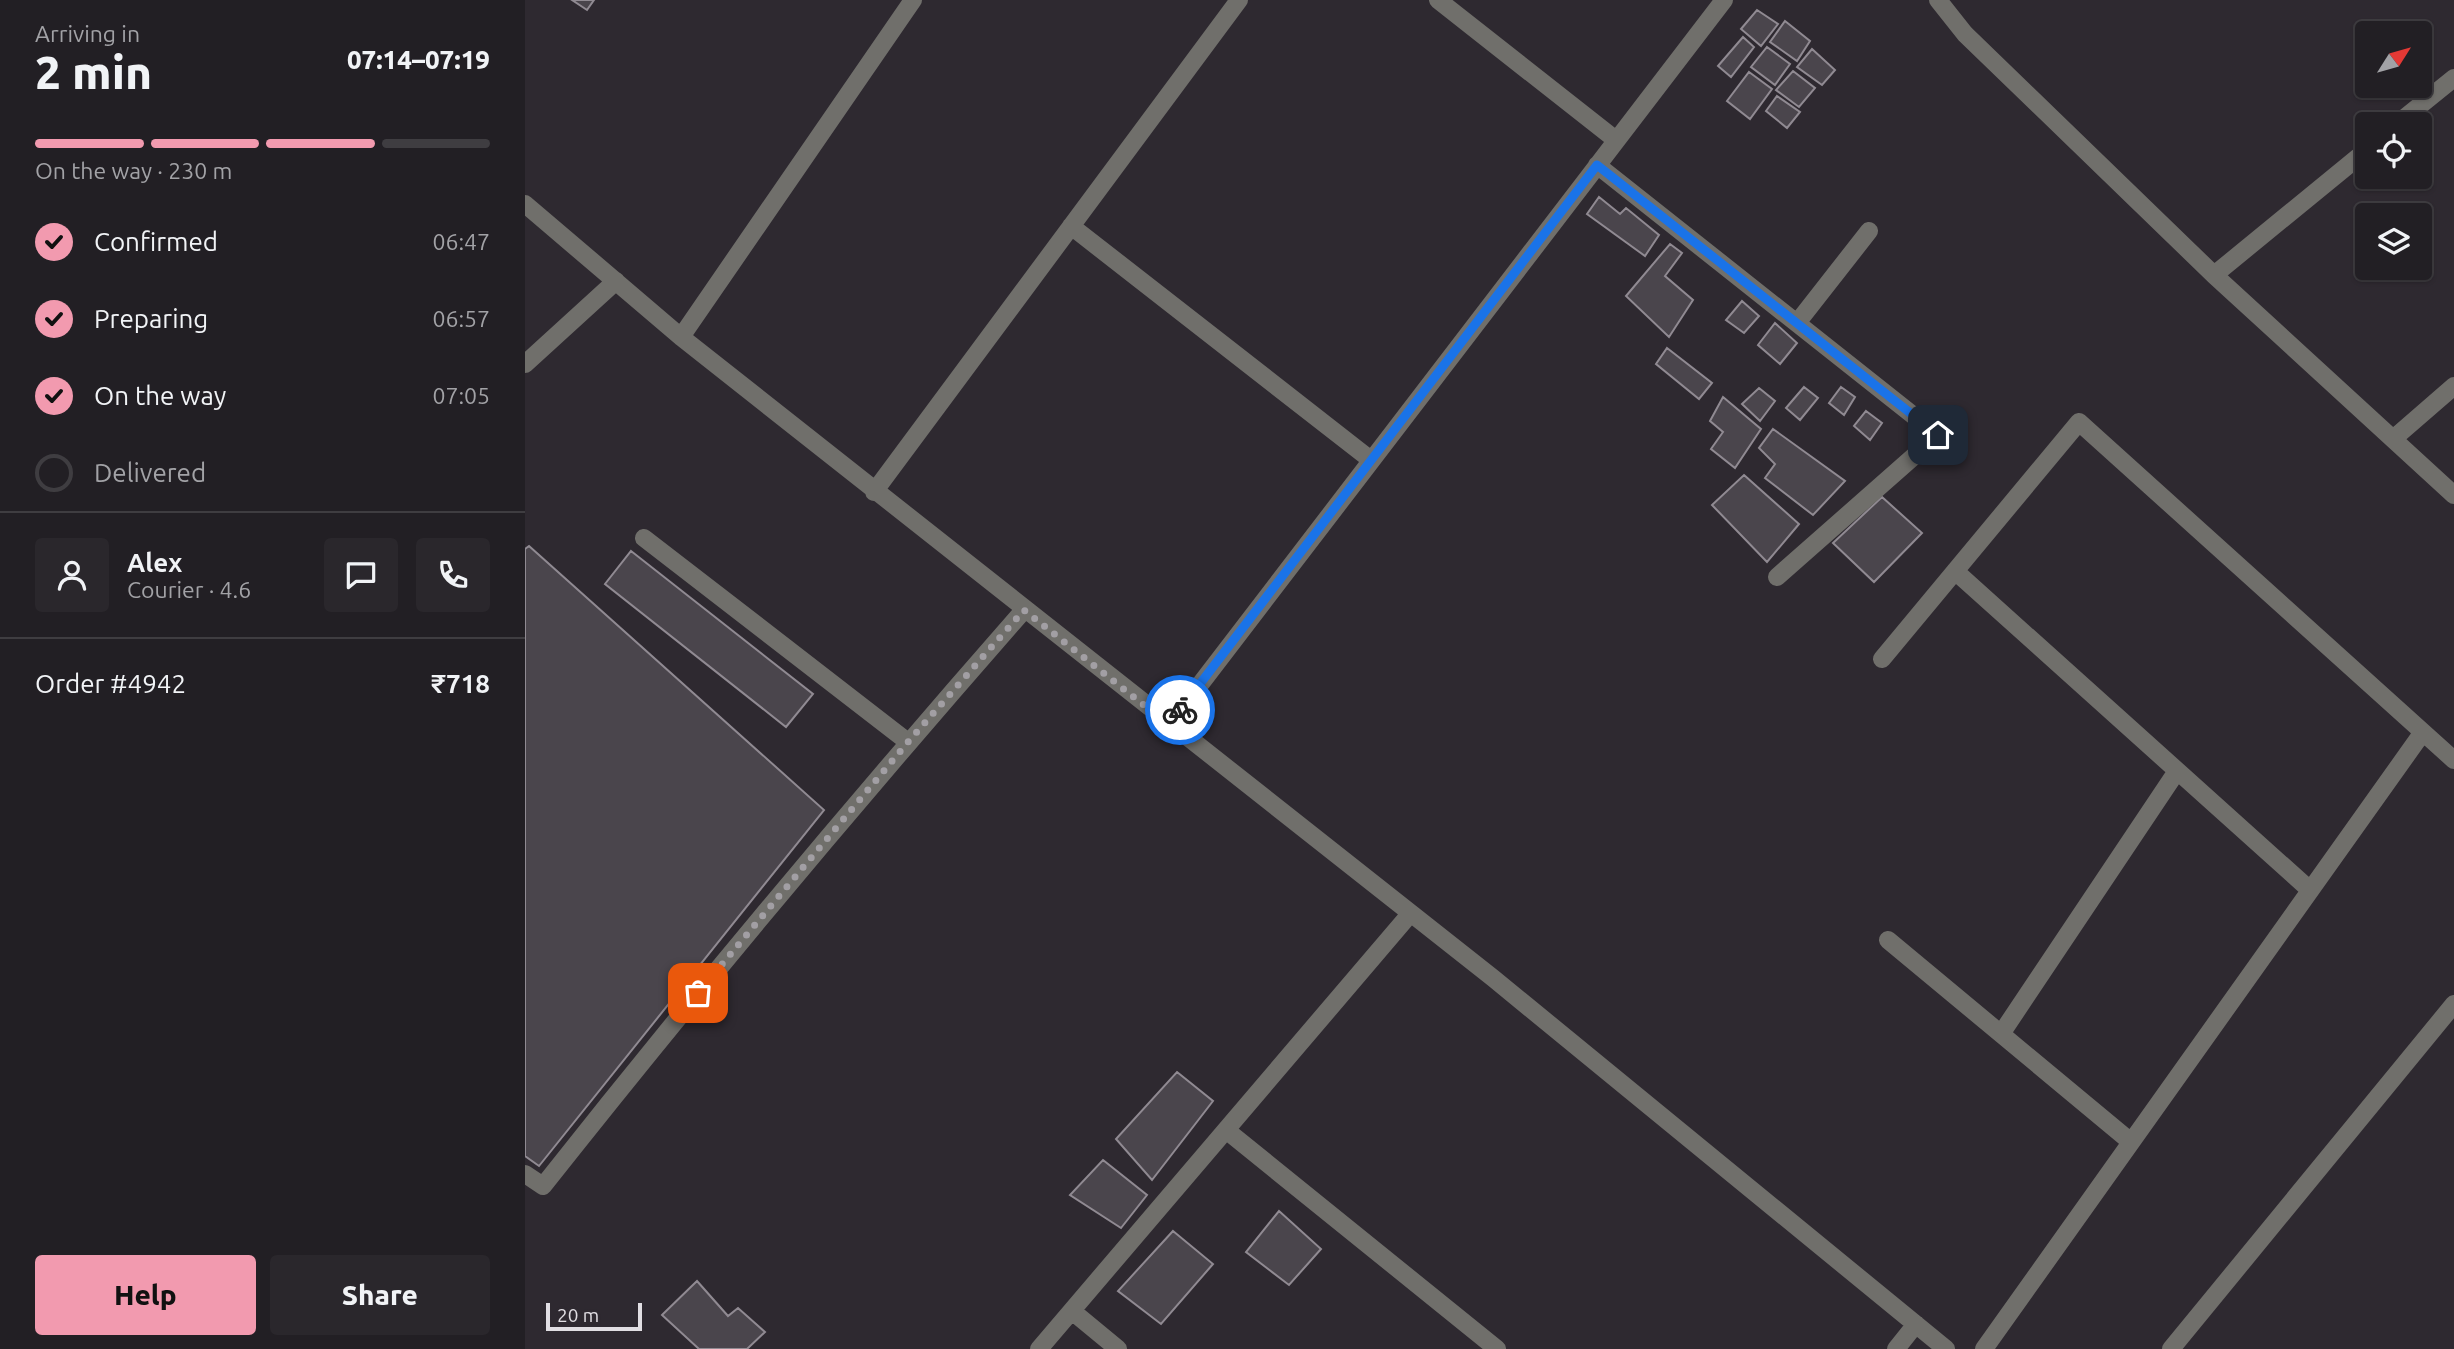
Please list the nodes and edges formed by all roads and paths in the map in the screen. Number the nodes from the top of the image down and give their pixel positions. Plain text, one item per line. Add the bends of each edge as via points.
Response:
1 (913, 0) edge
2 (1239, 0) edge
3 (1438, 0) edge
4 (1724, 0) edge
5 (1938, 0) edge
6 (2454, 78) edge
7 (2412, 112) edge
8 (1616, 140) junction
9 (2355, 160) edge
10 (1597, 165) junction
11 (525, 204) edge
12 (1071, 226) junction
13 (1869, 231) dead end
14 (2214, 275) junction
15 (616, 281) junction
16 (1797, 323) junction
17 (681, 337) junction
18 (525, 364) edge
19 (2454, 386) edge
20 (2393, 439) junction
21 (1371, 460) junction
22 (874, 492) junction
23 (2454, 495) edge
24 (643, 538) dead end
25 (1955, 571) junction
26 (1777, 577) dead end
27 (1024, 610) junction
28 (1882, 659) dead end
29 (1169, 725) junction
30 (2423, 732) junction
31 (908, 742) junction
32 (2454, 760) edge
33 (2177, 771) junction
34 (2310, 890) junction
35 (1410, 914) junction
36 (1888, 940) dead end
37 (2454, 1004) edge
38 (2001, 1034) junction
39 (1226, 1130) junction
40 (2131, 1142) junction
41 (525, 1174) edge
42 (1072, 1311) junction
43 (1916, 1324) junction
44 (1478, 1343) edge
45 (1039, 1349) edge
46 (1118, 1349) edge
47 (1497, 1349) edge
48 (1896, 1349) edge
49 (1946, 1349) edge
50 (1983, 1349) edge
51 (2171, 1349) edge

1 - 17 street
2 - 12 street
3 - 8 street
4 - 8 street
5 - 14 street via 1965,34
6 - 7 street
8 - 10 street
9 - 14 street
10 - 16 street
10 - 21 street
11 - 15 street
12 - 21 street
12 - 22 street
13 - 16 street
14 - 20 street
15 - 17 street
15 - 18 street
16 - 26 street via 1938,435
17 - 22 street
19 - 20 street
20 - 23 street
21 - 29 street
22 - 27 street
24 - 31 street
25 - 28 street
25 - 30 street via 2079,422
25 - 33 street
27 - 29 street
27 - 31 street
29 - 35 street
30 - 32 street
30 - 34 street
31 - 41 street via 543,1186
33 - 34 street
33 - 38 street
34 - 40 street
35 - 39 street
35 - 43 street
36 - 38 street
37 - 51 street
38 - 40 street
39 - 42 street
39 - 44 street
40 - 50 street
42 - 45 street
42 - 46 street
43 - 48 street
43 - 49 street
44 - 47 street

